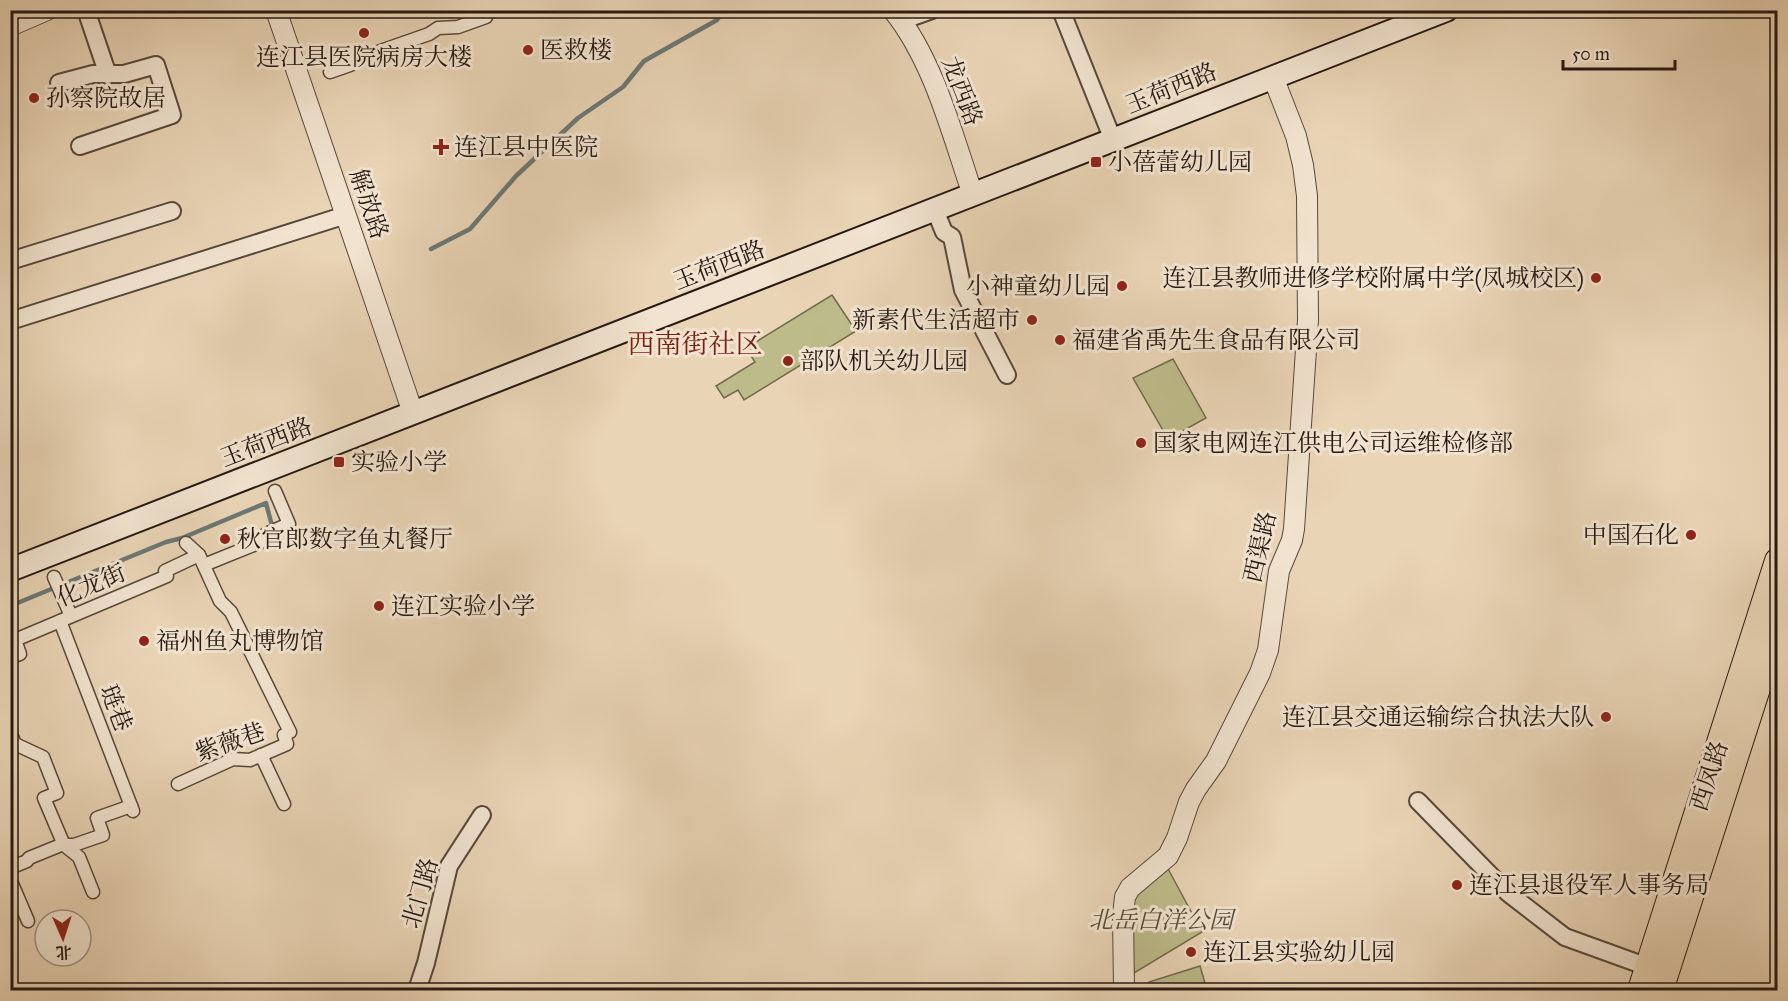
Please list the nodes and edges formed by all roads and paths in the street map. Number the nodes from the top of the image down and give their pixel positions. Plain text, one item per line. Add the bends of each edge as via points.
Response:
1 (47, 10) edge
2 (86, 10) edge
3 (276, 10) edge
4 (932, 10) edge
5 (1061, 10) edge
6 (1446, 10) edge
7 (897, 16) edge
8 (486, 17) dead end
9 (10, 26) edge
10 (330, 72) dead end
11 (108, 75) junction
12 (1273, 77) junction
13 (59, 83) dead end
14 (1113, 140) junction
15 (81, 147) dead end
16 (974, 195) junction
17 (935, 210) junction
18 (172, 211) dead end
19 (346, 215) junction
20 (10, 261) edge
21 (10, 321) edge
22 (1007, 375) dead end
23 (413, 413) junction
24 (275, 491) dead end
25 (186, 543) dead end
26 (201, 560) junction
27 (1778, 561) edge
28 (10, 570) edge
29 (57, 584) dead end
30 (65, 619) junction
31 (1778, 623) edge
32 (10, 657) edge
33 (10, 732) edge
34 (261, 755) junction
35 (178, 784) dead end
36 (1418, 801) dead end
37 (284, 804) dead end
38 (482, 816) dead end
39 (64, 845) junction
40 (10, 868) edge
41 (10, 879) edge
42 (93, 892) dead end
43 (28, 921) dead end
44 (1645, 979) edge
45 (417, 990) edge
46 (1124, 990) edge
47 (1660, 990) edge

1 - 9 street
2 - 11 street
3 - 19 street, 解放路
4 - 7 street
5 - 14 street
6 - 12 main road, 玉荷西路
7 - 16 street, 龙西路 via 931,75
8 - 10 street via 458,27 438,28
11 - 13 street via 93,74
11 - 15 street via 156,65 172,115
12 - 14 main road, 玉荷西路
12 - 46 street, 西渠路 via 1296,136 1307,196 1308,320 1294,529 1277,581 1265,663 1216,761 1189,802 1168,856 1130,888 1125,897
14 - 16 main road, 玉荷西路
16 - 17 main road, 玉荷西路
17 - 22 street via 944,232 952,237 963,290
17 - 23 main road, 玉荷西路
18 - 20 street
19 - 21 street
19 - 23 street, 解放路
23 - 28 main road, 玉荷西路
24 - 26 street via 290,524 266,534 261,542
25 - 26 street
26 - 30 street, 化龙街 via 165,571 166,576
26 - 34 street, 紫薇巷 via 290,732 284,735 287,744
27 - 44 main road, 西凤路
29 - 30 street, 琏巷
30 - 32 street, 化龙街 via 15,640 20,654
30 - 39 street, 琏巷 via 132,808 97,818 103,835
31 - 47 main road, 西凤路
33 - 39 street via 15,744 43,757 57,794 44,798
34 - 35 street, 紫薇巷 via 233,759
34 - 37 street
36 - 44 street via 1508,893 1565,938
38 - 45 street, 北门路 via 449,866
39 - 40 street
39 - 42 street via 79,857
41 - 43 street

